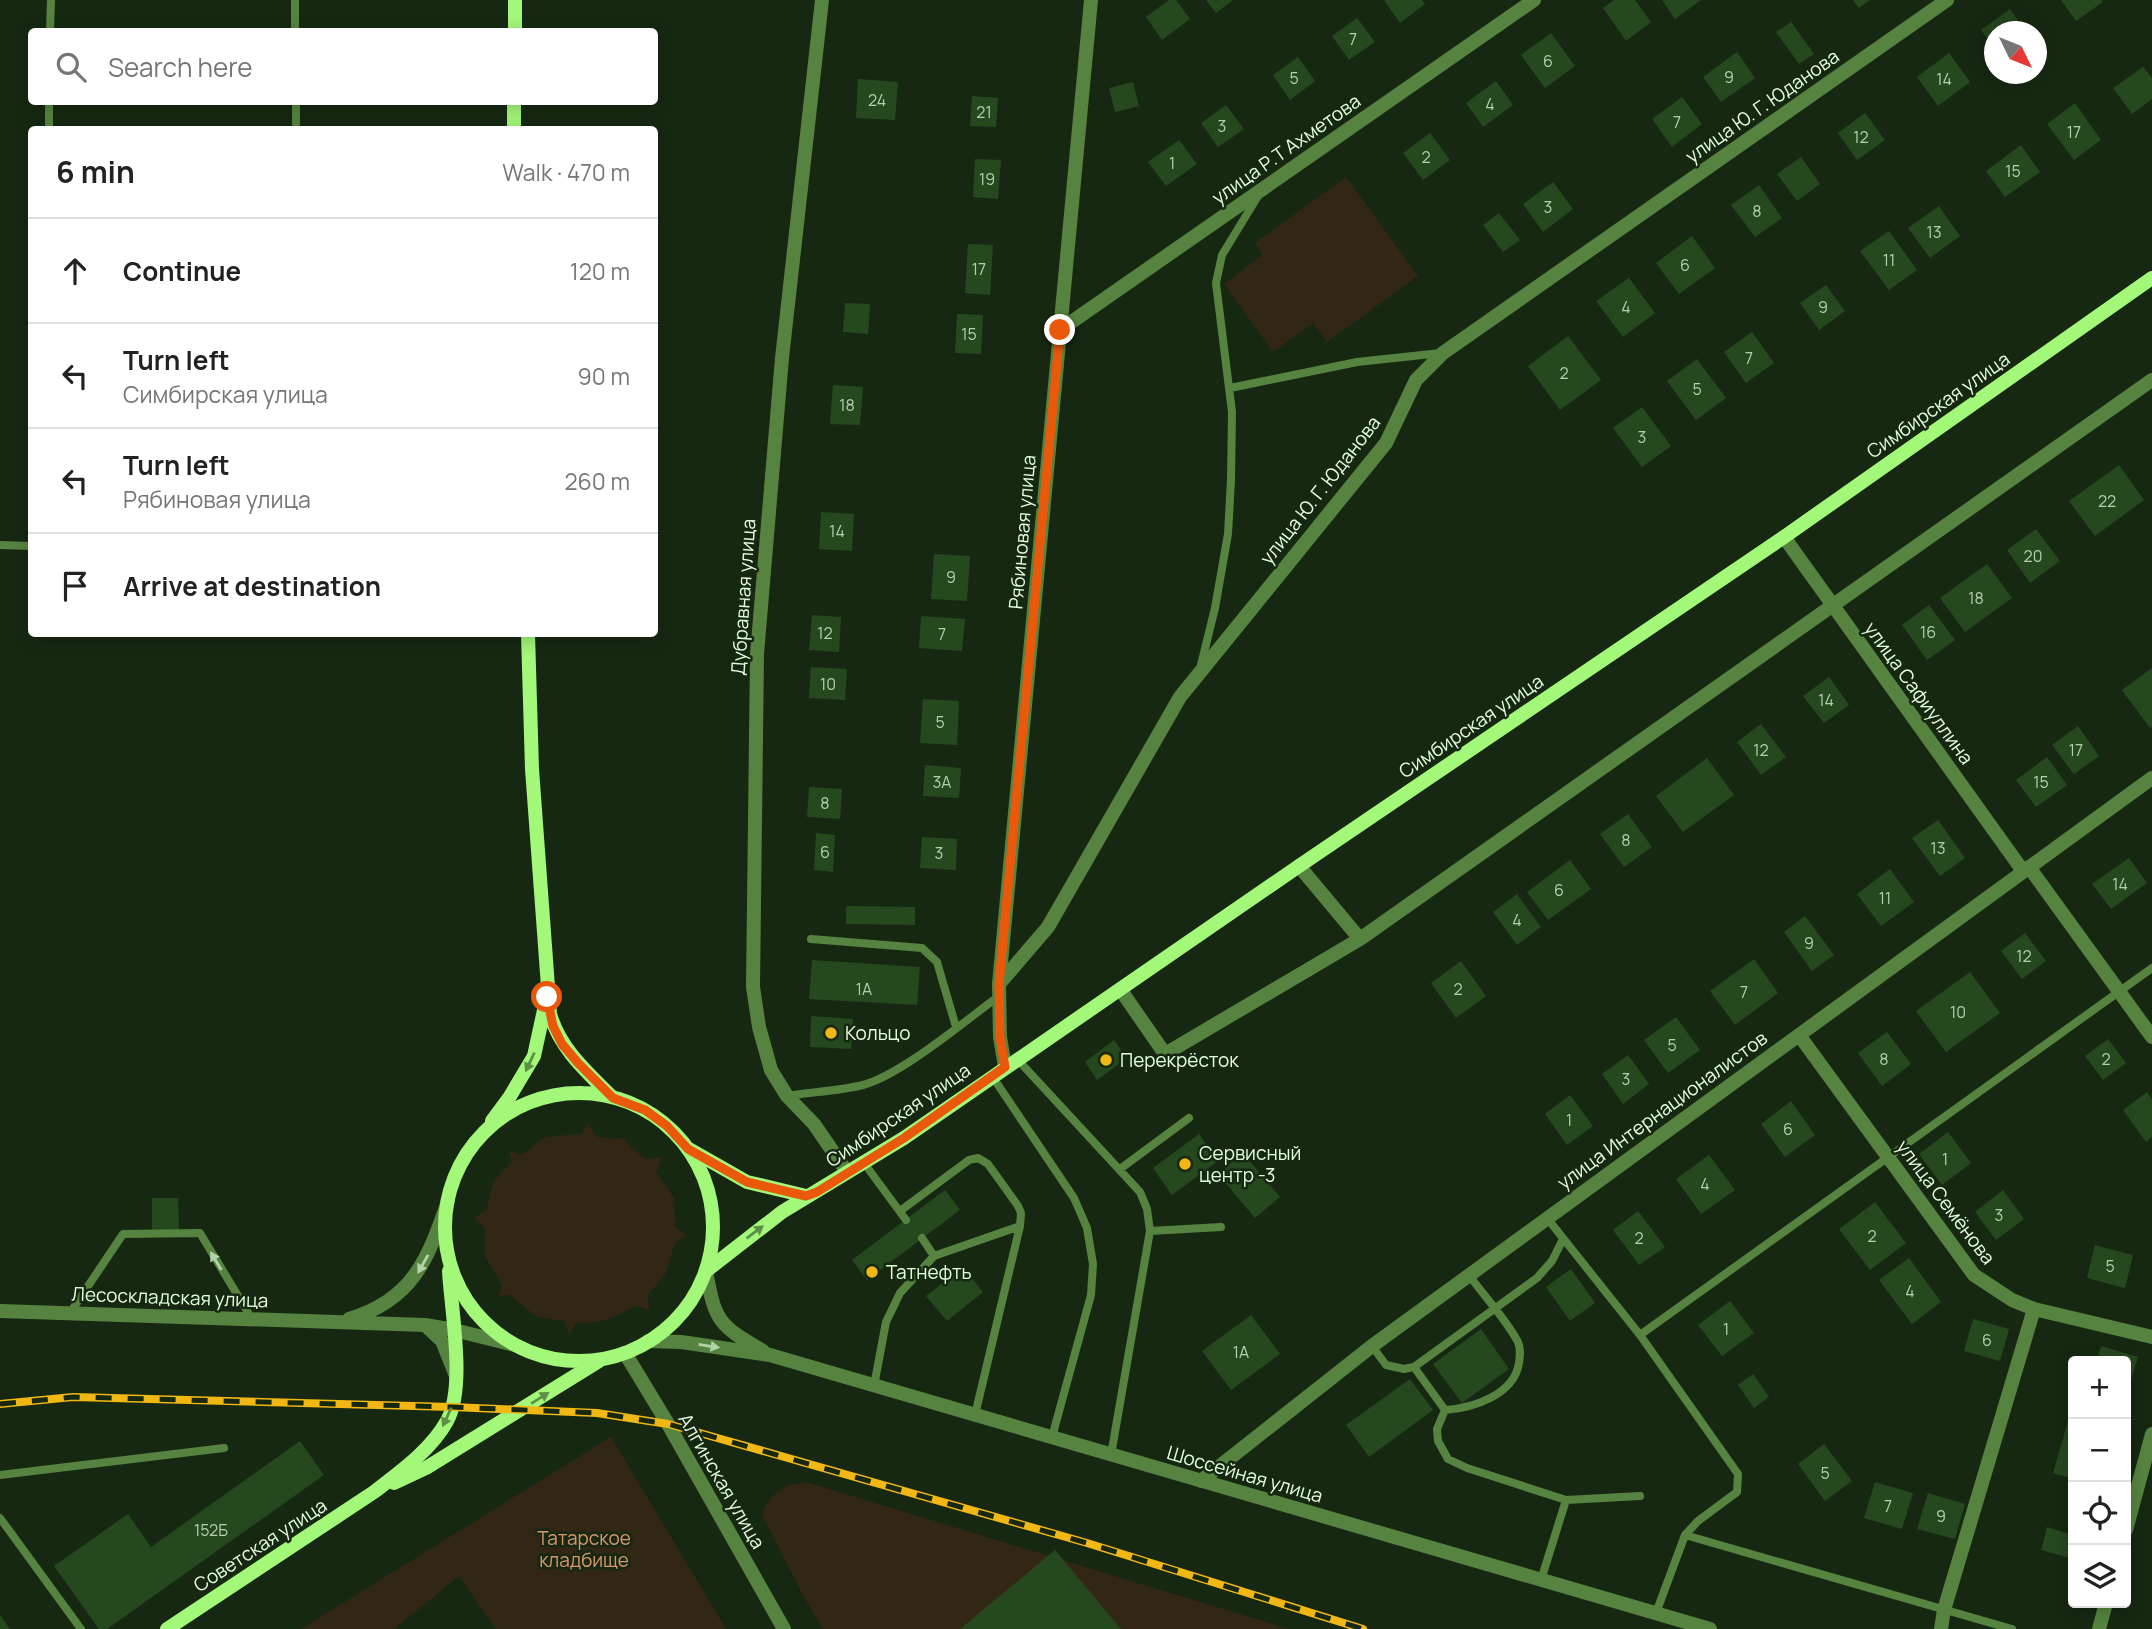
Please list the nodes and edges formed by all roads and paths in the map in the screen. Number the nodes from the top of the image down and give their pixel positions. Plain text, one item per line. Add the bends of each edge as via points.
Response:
1 (51, 0) edge
2 (295, 0) edge
3 (515, 0) edge
4 (822, 0) edge
5 (1091, 0) edge
6 (1534, 0) edge
7 (1947, 0) edge
8 (50, 28) edge
9 (295, 28) edge
10 (515, 28) edge
11 (49, 105) edge
12 (296, 105) edge
13 (514, 105) edge
14 (49, 126) edge
15 (296, 126) edge
16 (514, 126) edge
17 (1262, 189) junction
18 (2152, 278) edge
19 (1060, 330) junction
20 (1443, 353) junction
21 (2152, 380) edge
22 (1230, 388) junction
23 (1784, 537) junction
24 (0, 545) edge
25 (28, 546) edge
26 (1833, 605) junction
27 (528, 637) edge
28 (1198, 675) junction
29 (2152, 778) edge
30 (1298, 866) junction
31 (2026, 869) junction
32 (1360, 939) junction
33 (811, 940) dead end
34 (2152, 968) edge
35 (1120, 989) junction
36 (999, 990) junction
37 (2120, 992) junction
38 (547, 997) junction
39 (956, 1027) junction
40 (1799, 1035) junction
41 (2152, 1037) edge
42 (1011, 1063) junction
43 (992, 1076) junction
44 (787, 1096) junction
45 (613, 1098) junction
46 (1189, 1118) dead end
47 (472, 1147) junction
48 (688, 1149) junction
49 (1888, 1159) junction
50 (864, 1163) junction
51 (1120, 1169) junction
52 (847, 1172) junction
53 (806, 1196) junction
54 (448, 1201) junction
55 (900, 1211) junction
56 (1547, 1218) junction
57 (906, 1220) dead end
58 (1020, 1226) junction
59 (1221, 1227) dead end
60 (1150, 1230) junction
61 (922, 1238) dead end
62 (1563, 1239) junction
63 (447, 1252) junction
64 (934, 1256) junction
65 (706, 1271) junction
66 (1469, 1275) junction
67 (1493, 1309) junction
68 (2034, 1309) junction
69 (0, 1311) edge
70 (70, 1313) junction
71 (252, 1319) junction
72 (339, 1322) junction
73 (425, 1325) junction
74 (454, 1330) junction
75 (1640, 1335) junction
76 (2152, 1337) edge
77 (648, 1341) junction
78 (515, 1345) junction
79 (1372, 1346) junction
80 (625, 1353) junction
81 (770, 1355) junction
82 (602, 1359) junction
83 (1414, 1367) junction
84 (456, 1376) junction
85 (874, 1386) junction
86 (1445, 1410) junction
87 (975, 1415) junction
88 (2152, 1433) edge
89 (1052, 1437) junction
90 (224, 1448) dead end
91 (1111, 1455) junction
92 (0, 1475) edge
93 (1201, 1481) junction
94 (374, 1492) junction
95 (1640, 1496) dead end
96 (1566, 1500) junction
97 (2131, 1511) edge
98 (0, 1518) edge
99 (1685, 1535) junction
100 (1541, 1580) junction
101 (2105, 1608) edge
102 (1944, 1610) junction
103 (1656, 1613) junction
104 (81, 1629) edge
105 (167, 1629) edge
106 (784, 1629) edge
107 (1710, 1629) edge
108 (1941, 1629) edge
109 (2012, 1629) edge
110 (2099, 1629) edge

1 - 8 lane
2 - 9 lane
3 - 10 main road
4 - 44 street, Дубравная улица via 782,358 757,654 753,987 765,1053
5 - 19 street, Рябиновая улица
6 - 17 street, улица Р.Т Ахметова
7 - 20 street, улица Ю. Г. Юданова
11 - 14 lane
12 - 15 lane
13 - 16 main road
17 - 19 street, улица Р.Т Ахметова
17 - 22 lane via 1222,255 1216,283
18 - 23 main road, Симбирская улица
19 - 36 street, Рябиновая улица
20 - 22 lane via 1302,371
20 - 28 street, улица Ю. Г. Юданова via 1416,380 1386,443
21 - 26 street
22 - 28 lane via 1228,534
23 - 26 street, улица Сафиуллина
23 - 30 main road, Симбирская улица
24 - 25 lane
26 - 31 street, улица Сафиуллина
26 - 32 street
27 - 38 main road
28 - 36 street, улица Ю. Г. Юданова via 1180,697 1048,927
29 - 31 street, улица Интернационалистов
30 - 32 street
30 - 35 main road, Симбирская улица
31 - 37 street, улица Сафиуллина
31 - 40 street, улица Интернационалистов
32 - 35 street via 1165,1054
33 - 39 lane via 922,948 937,962
34 - 37 lane
35 - 42 main road, Симбирская улица
36 - 39 lane
36 - 42 street, Рябиновая улица via 1000,1037
37 - 41 street, улица Сафиуллина
37 - 49 lane
38 - 45 main road via 562,1044
38 -> 47 main road via 529,1067
39 - 44 lane via 893,1071 864,1084
40 - 49 street, улица Семёнова
40 - 56 street, улица Интернационалистов
42 - 43 main road, Симбирская улица
42 - 51 lane
43 - 50 main road, Симбирская улица
43 - 89 lane via 1074,1198 1087,1228 1093,1264 1091,1294
44 - 52 street, Дубравная улица via 814,1124
45 - 47 main road via 593,1094 545,1098 497,1122
45 - 48 main road via 656,1118
46 - 51 lane
47 - 54 main road
48 - 53 main road via 747,1182
48 - 65 main road via 704,1177 711,1202 713,1225
49 - 68 street, улица Семёнова via 1974,1275
49 - 75 lane
50 - 52 main road, Симбирская улица
50 - 55 lane
51 - 60 lane via 1140,1192
52 - 53 main road, Симбирская улица
65 -> 53 main road, Симбирская улица
54 - 63 main road
54 -> 72 street via 428,1255 408,1286 366,1314
55 - 57 lane
55 - 58 lane via 978,1158 988,1164 1018,1206
56 - 62 lane
56 - 66 street, улица Интернационалистов
58 - 64 lane
58 - 87 lane
59 - 60 lane
60 - 91 lane
61 - 64 lane
62 - 67 lane via 1546,1269
62 - 75 lane
63 - 74 main road
63 - 78 main road via 467,1301 489,1327
64 - 85 lane via 900,1293 886,1322
65 - 77 main road via 685,1309
65 - 81 street via 719,1320
66 - 67 lane
66 - 79 street, улица Интернационалистов
67 - 83 lane
67 - 86 lane via 1519,1343 1518,1370 1512,1381 1482,1402
68 - 76 street, улица Семёнова
68 - 102 street
69 - 70 street, Лесоскладская улица
70 - 71 street, Лесоскладская улица
71 -> 70 lane via 200,1233 123,1234
71 - 72 street, Лесоскладская улица
72 - 73 street, Лесоскладская улица
73 - 74 street, Лесоскладская улица
73 - 84 street via 442,1341
74 - 78 street, Лесоскладская улица
74 - 84 main road
75 - 99 lane via 1738,1474 1737,1492
77 - 80 main road
77 -> 81 street
78 - 82 main road via 554,1359
79 - 83 lane via 1386,1365
79 - 93 street, улица Интернационалистов
80 - 82 main road
80 - 106 street, Алгинская улица
81 - 85 street, Шоссейная улица
94 -> 82 main road via 425,1468
83 - 86 lane
84 -> 94 main road via 448,1420 403,1470
85 - 87 street, Шоссейная улица
86 - 96 lane via 1437,1429 1448,1459
87 - 89 street, Шоссейная улица
88 - 97 street
89 - 91 street, Шоссейная улица
90 - 92 lane
91 - 93 street, Шоссейная улица
93 - 100 street, Шоссейная улица
94 - 105 main road, Советская улица
95 - 96 lane
96 - 100 lane
98 - 104 lane
99 - 102 lane
99 - 103 lane
100 - 103 street, Шоссейная улица
101 - 110 street
102 - 108 street
102 - 109 lane
103 - 107 street, Шоссейная улица

